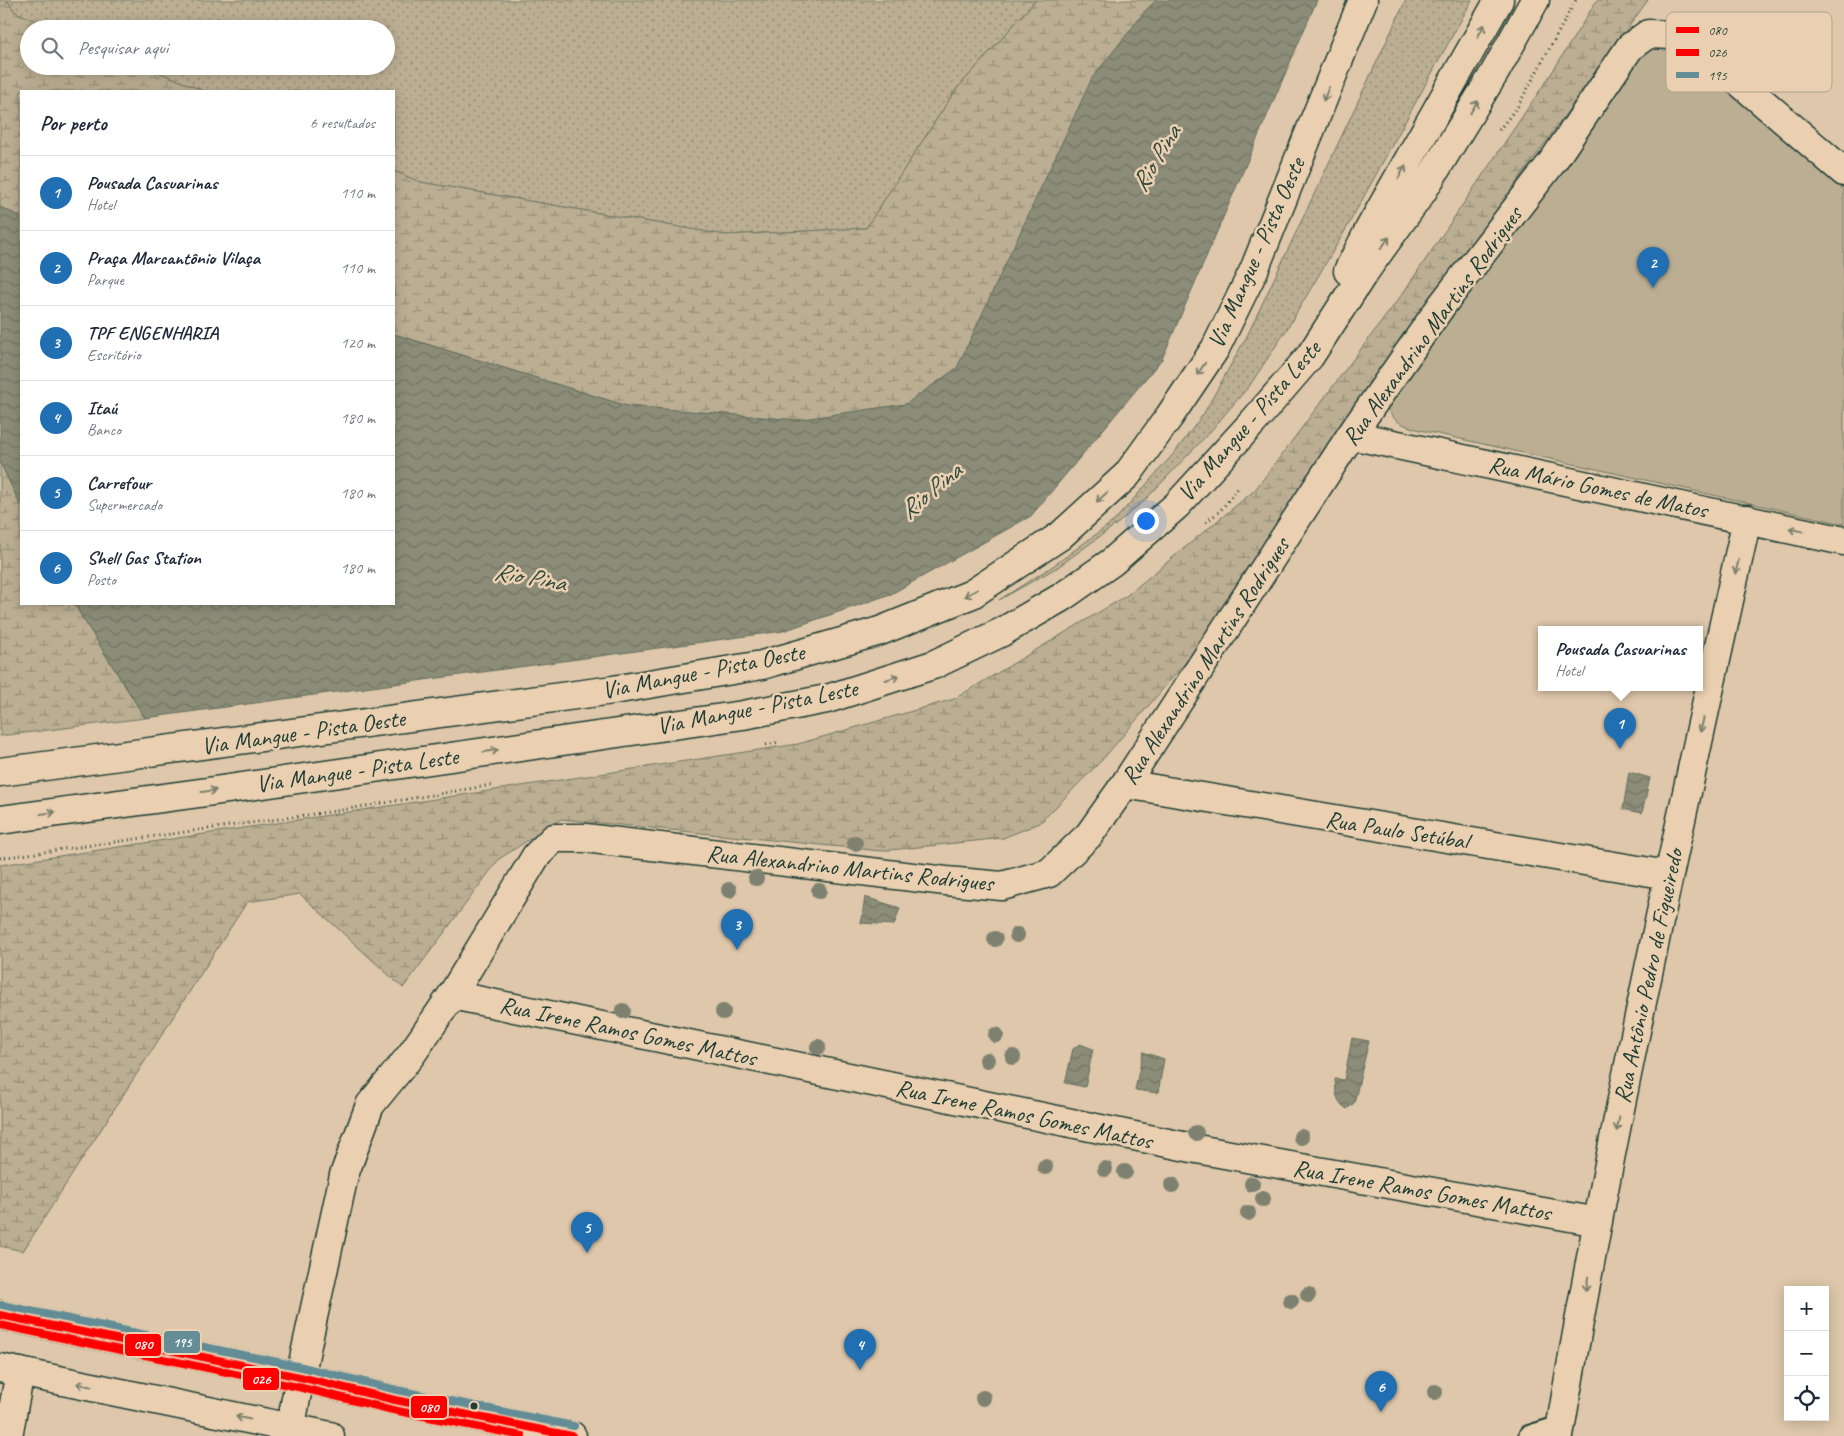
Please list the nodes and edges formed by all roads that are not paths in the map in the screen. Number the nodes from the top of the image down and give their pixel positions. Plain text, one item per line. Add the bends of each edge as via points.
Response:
1 (1363, 0) edge
2 (1374, 0) edge
3 (1499, 0) edge
4 (1535, 0) edge
5 (1666, 34) edge
6 (1337, 65) junction
7 (1751, 92) edge
8 (1844, 172) edge
9 (1298, 370) junction
10 (1351, 435) junction
11 (1747, 519) junction
12 (1844, 541) edge
13 (0, 772) edge
14 (1125, 784) junction
15 (0, 820) edge
16 (1668, 875) junction
17 (452, 995) junction
18 (1598, 1222) junction
19 (0, 1315) edge
20 (10, 1370) edge
21 (300, 1377) junction
22 (1560, 1431) edge
23 (290, 1432) edge
24 (8, 1436) edge
25 (330, 1436) edge
26 (572, 1436) edge
27 (1529, 1436) edge

1 - 6 street, Via Mangue - Pista Oeste
2 - 6 street
9 -> 3 street via 1369,230
9 -> 4 street, Via Mangue - Pista Leste via 1422,192
5 - 10 street, Rua Alexandrino Martins Rodrigues via 1648,34 1630,48 1553,160 1442,305
6 -> 13 street, Via Mangue - Pista Oeste via 1254,270 1215,349 1169,417 1128,475 1060,536 972,594 880,631 762,665 603,692
7 - 8 street, Rua Alexandrino Martins Rodrigues
15 -> 9 street, Via Mangue - Pista Leste via 743,715 827,699 933,665 1002,632 1062,597 1112,562 1177,505
10 - 11 street, Rua Mário Gomes de Matos
10 - 14 street, Rua Alexandrino Martins Rodrigues
12 -> 11 street, Rua Mário Gomes de Matos
11 -> 16 street, Rua Antônio Pedro de Figueiredo
14 - 16 street, Rua Paulo Setúbal
14 - 17 street, Rua Alexandrino Martins Rodrigues via 1089,835 1048,873 1002,886 584,838 554,838 536,856
16 -> 18 street, Rua Antônio Pedro de Figueiredo
17 - 18 street, Rua Irene Ramos Gomes Mattos via 1197,1149
17 - 21 street, Rua Alexandrino Martins Rodrigues via 411,1055 370,1105 344,1175
18 -> 22 street, Rua Antônio Pedro de Figueiredo
19 - 21 street
23 -> 20 street
20 - 24 street
21 - 23 street, Rua Alexandrino Martins Rodrigues
21 - 26 street
22 - 27 lane
23 - 25 street

